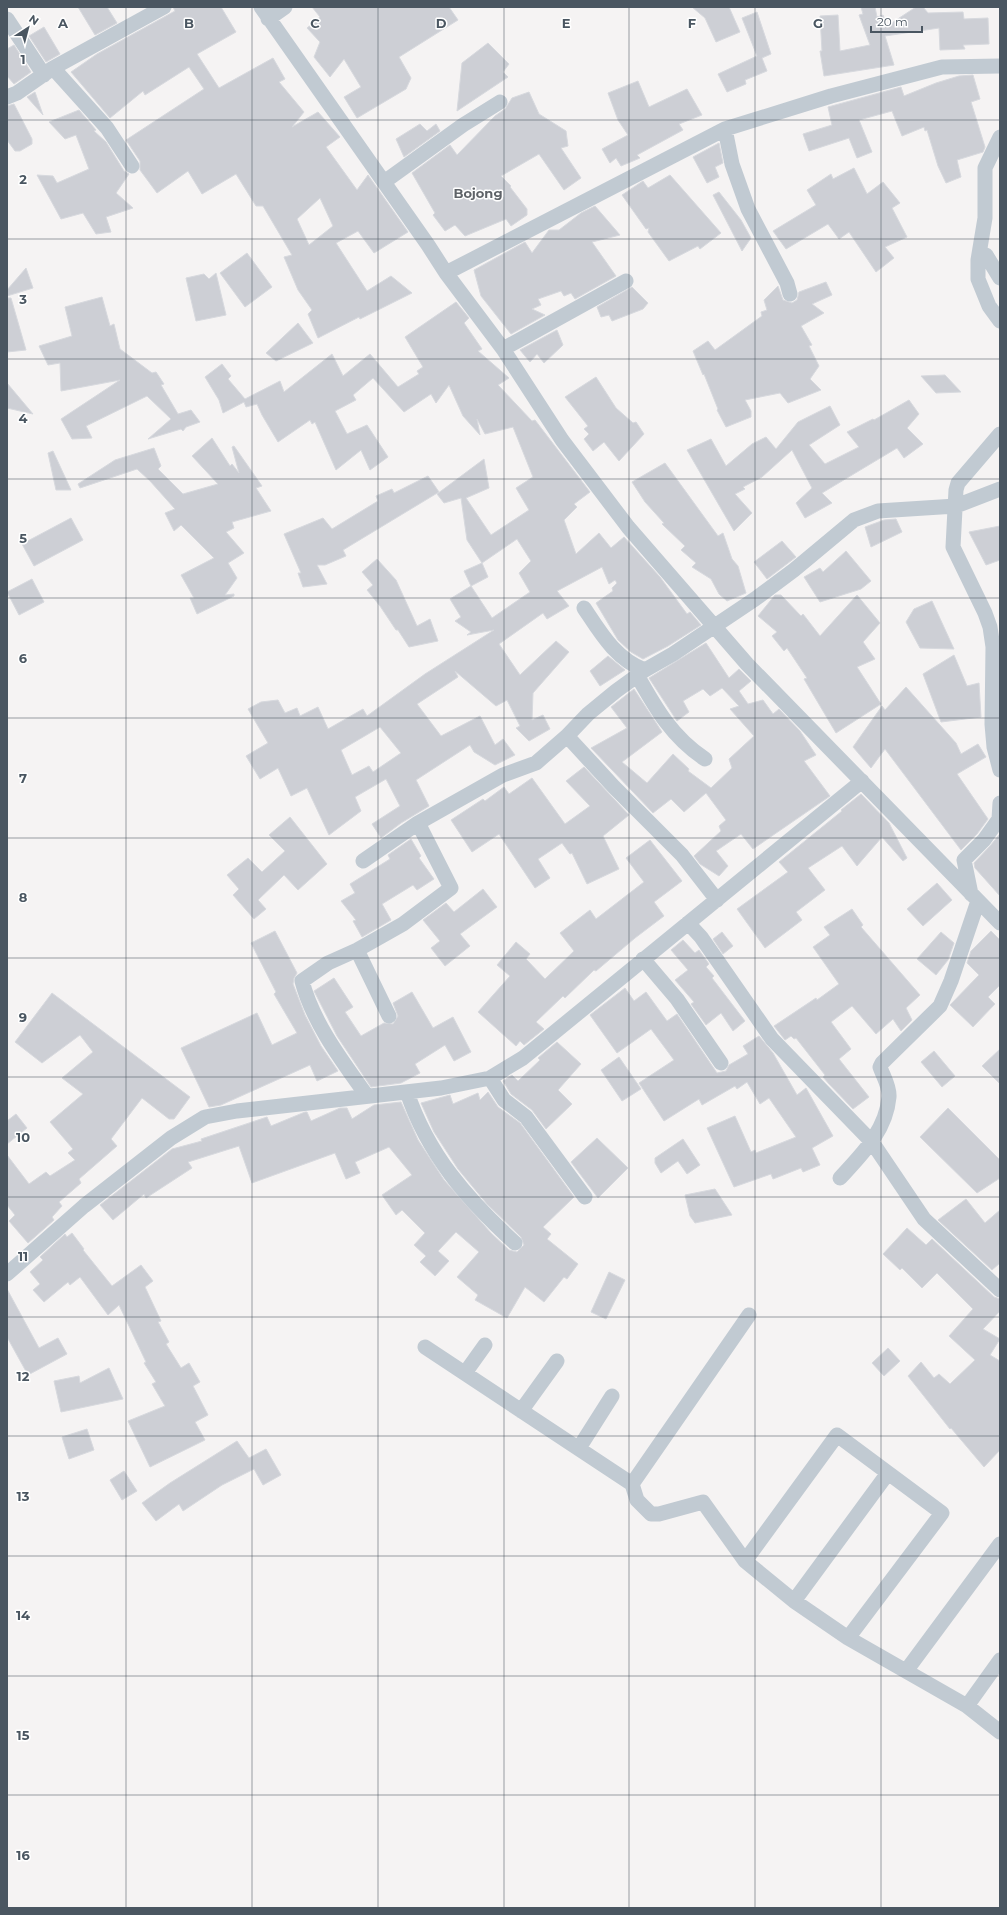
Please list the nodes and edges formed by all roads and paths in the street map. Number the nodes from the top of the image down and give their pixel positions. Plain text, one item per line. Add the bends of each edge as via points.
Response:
1 (164, 7) edge
2 (285, 7) edge
3 (264, 13) edge
4 (7, 19) edge
5 (1000, 66) edge
6 (49, 71) junction
7 (7, 97) edge
8 (500, 102) dead end
9 (726, 129) junction
10 (1000, 137) edge
11 (132, 166) dead end
12 (384, 182) junction
13 (986, 255) dead end
14 (446, 273) junction
15 (1000, 278) edge
16 (626, 281) dead end
17 (790, 294) dead end
18 (1000, 321) edge
19 (503, 349) junction
20 (1000, 434) edge
21 (1000, 489) edge
22 (956, 506) junction
23 (584, 608) dead end
24 (714, 626) junction
25 (641, 673) junction
26 (567, 736) junction
27 (705, 759) dead end
28 (1000, 770) edge
29 (862, 781) junction
30 (1000, 803) edge
31 (418, 823) junction
32 (363, 861) dead end
33 (974, 898) junction
34 (717, 900) junction
35 (688, 923) junction
36 (1000, 923) edge
37 (357, 950) junction
38 (643, 958) junction
39 (389, 1016) dead end
40 (721, 1064) dead end
41 (490, 1078) junction
42 (407, 1092) junction
43 (367, 1096) junction
44 (872, 1142) junction
45 (840, 1178) dead end
46 (584, 1197) dead end
47 (515, 1243) dead end
48 (7, 1274) edge
49 (1000, 1290) edge
50 (749, 1315) dead end
51 (486, 1345) dead end
52 (425, 1347) dead end
53 (557, 1361) dead end
54 (465, 1373) junction
55 (612, 1396) dead end
56 (520, 1411) junction
57 (579, 1448) junction
58 (888, 1473) junction
59 (632, 1484) junction
60 (1000, 1544) edge
61 (745, 1561) junction
62 (794, 1601) junction
63 (848, 1638) junction
64 (1000, 1660) edge
65 (906, 1671) junction
66 (967, 1706) junction
67 (1000, 1732) edge

1 - 6 street
2 - 3 street
3 - 12 street
4 - 6 street
5 - 9 street via 942,67 831,96
6 - 7 street via 17,94
6 - 11 street via 107,128
8 - 12 street via 463,125
9 - 14 street
9 - 17 street via 732,164 748,209 787,283
10 - 18 street via 985,168 985,218 978,279 989,306
12 - 14 street
13 - 15 street
14 - 19 street
16 - 19 street
19 - 24 street via 562,440 628,527
20 - 22 street via 958,483
21 - 22 street
22 - 24 street via 878,510 854,520 794,570
22 - 28 street via 953,547 990,627 992,724
23 - 25 street via 603,636
24 - 25 street
24 - 29 street via 752,670
25 - 26 street via 588,714
25 - 27 street via 662,719 693,751
26 - 31 street via 536,763 503,775
26 - 34 street via 682,855
29 - 33 street
29 - 34 street
30 - 33 street via 999,819 984,840 964,860
31 - 32 street
31 - 37 street via 452,888 403,924
33 - 36 street
33 - 44 street via 951,981 940,1006 880,1067 889,1096 882,1122
34 - 35 street
35 - 38 street
35 - 44 street via 701,937 772,1039
37 - 39 street
37 - 43 street via 328,964 302,981 304,992 332,1046
38 - 40 street via 677,999
38 - 41 street via 523,1058
41 - 42 street
41 - 46 street via 504,1100 526,1117
42 - 43 street
42 - 47 street via 416,1118 445,1167 481,1212
43 - 48 street via 205,1117 171,1138 84,1206
44 - 45 street
44 - 49 street via 924,1219
50 - 59 street
51 - 54 street
52 - 54 street
53 - 56 street
54 - 56 street
55 - 57 street
56 - 57 street
57 - 59 street
58 - 61 street via 837,1435
58 - 62 street
58 - 63 street via 942,1513
59 - 61 street via 637,1500 651,1514 703,1502
60 - 65 street
61 - 62 street
62 - 63 street
63 - 65 street
64 - 66 street
65 - 66 street
66 - 67 street

